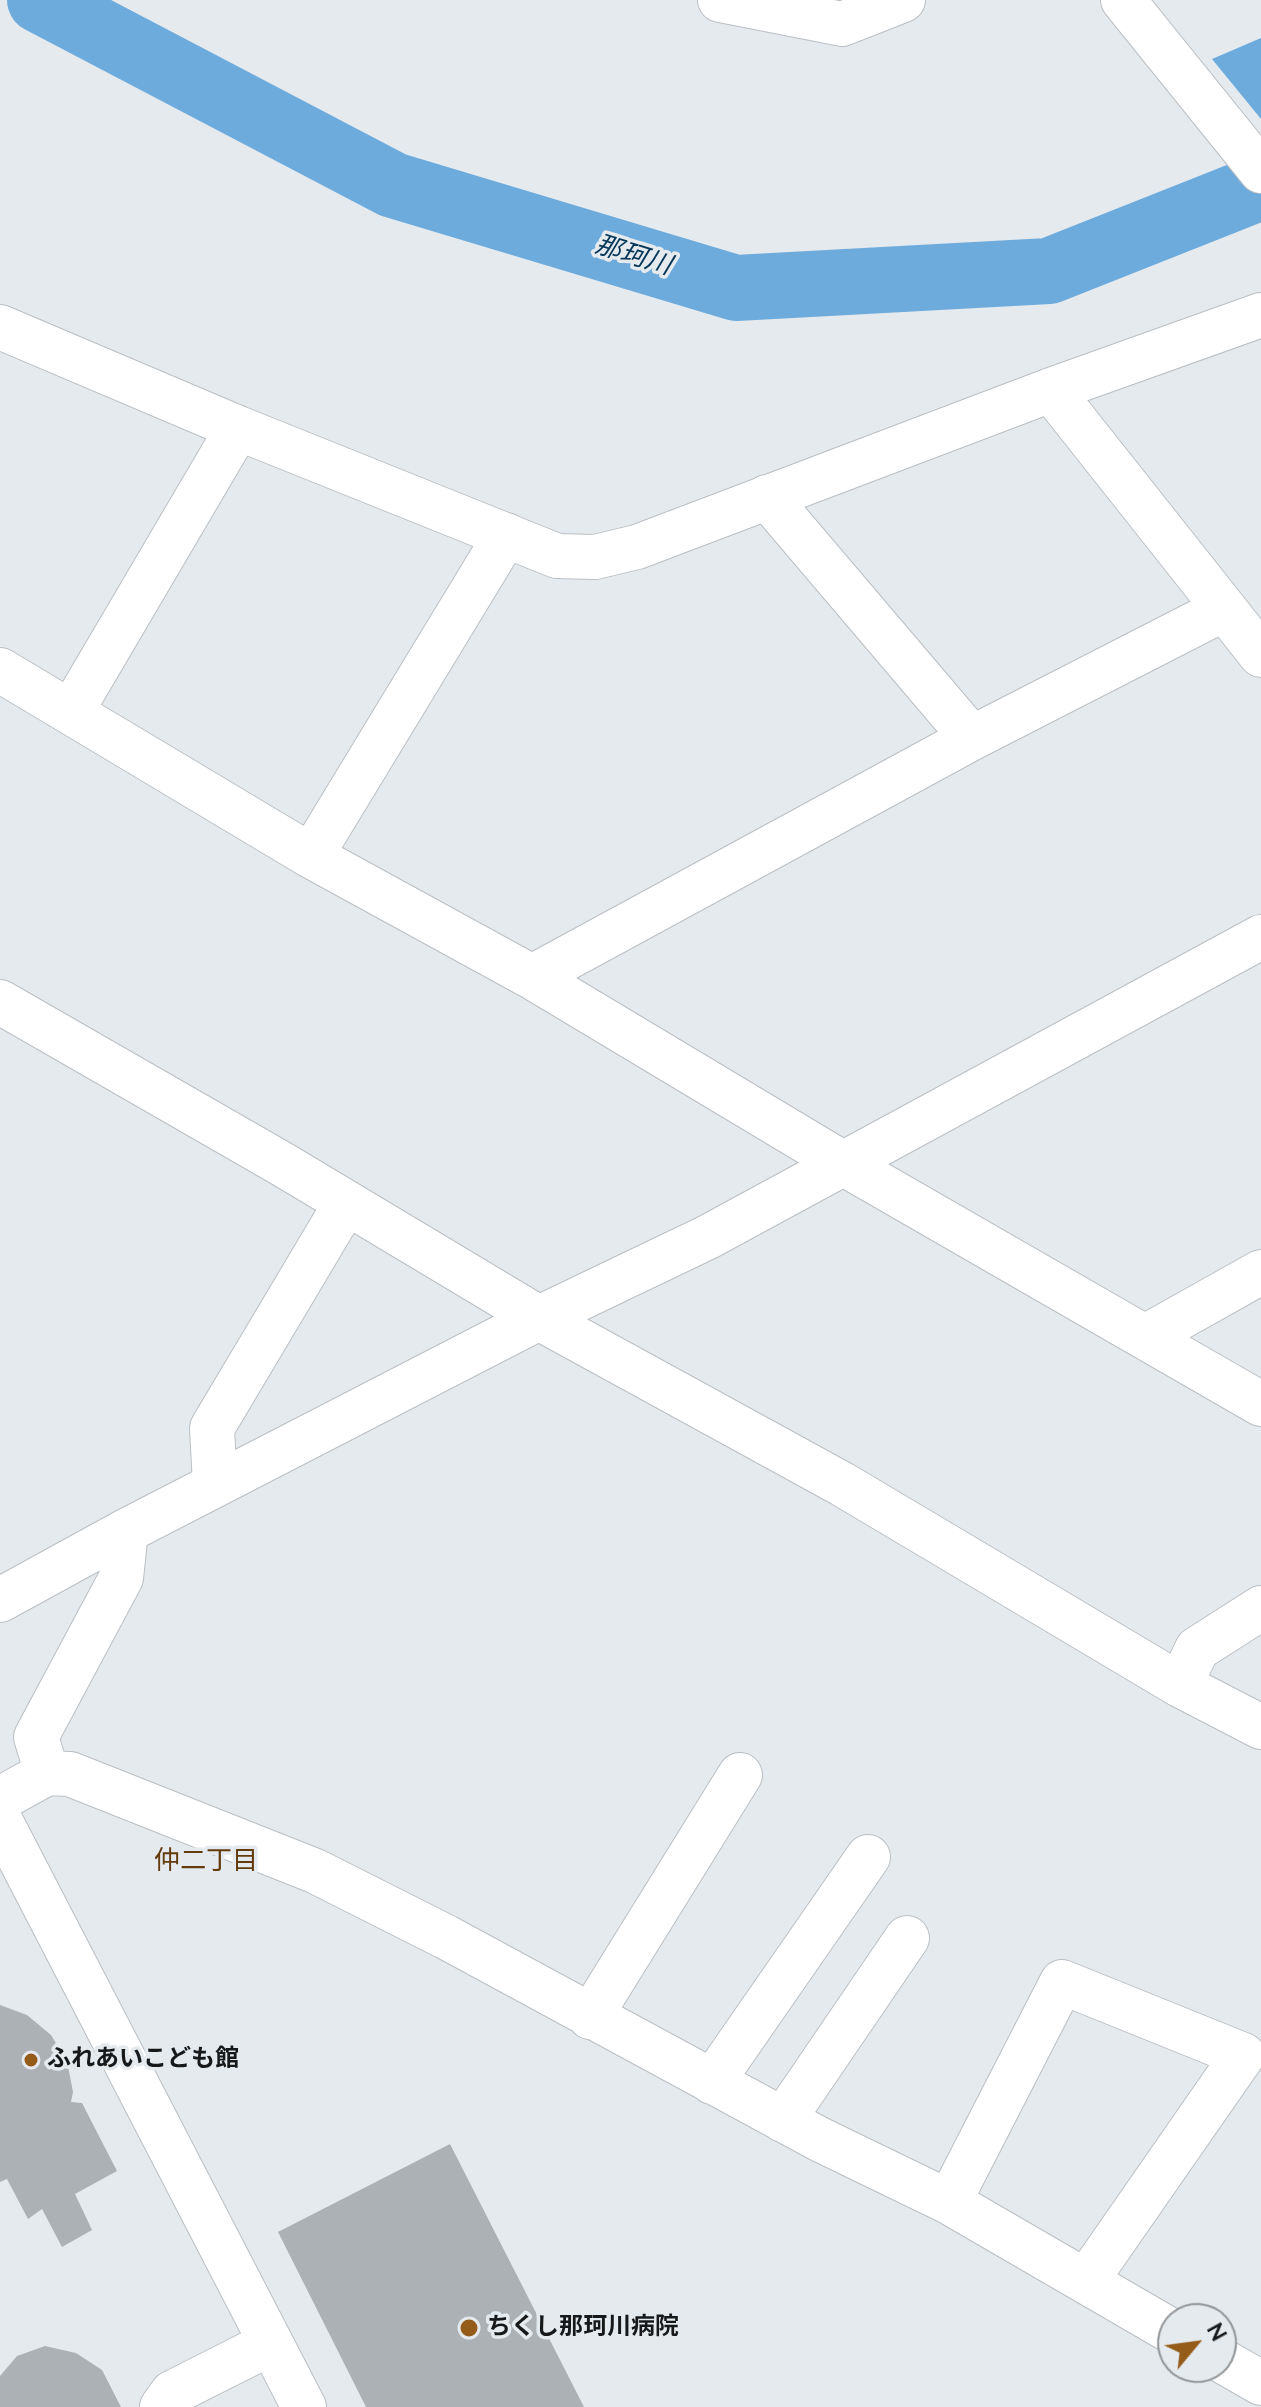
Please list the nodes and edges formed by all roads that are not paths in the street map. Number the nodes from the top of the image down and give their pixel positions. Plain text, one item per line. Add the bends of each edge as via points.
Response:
1 (720, 0) edge
2 (903, 0) edge
3 (1123, 0) edge
4 (1261, 171) edge
5 (1261, 315) edge
6 (0, 327) edge
7 (1051, 390) junction
8 (238, 428) junction
9 (767, 497) junction
10 (506, 535) junction
11 (1224, 609) junction
12 (1261, 655) edge
13 (0, 670) edge
14 (71, 712) junction
15 (972, 738) junction
16 (311, 856) junction
17 (1261, 937) edge
18 (532, 977) junction
19 (0, 1002) edge
20 (844, 1164) junction
21 (346, 1203) junction
22 (1261, 1272) edge
23 (539, 1318) junction
24 (1147, 1336) junction
25 (1261, 1404) edge
26 (215, 1485) junction
27 (126, 1531) junction
28 (0, 1600) edge
29 (1261, 1608) edge
30 (1180, 1685) junction
31 (1261, 1727) edge
32 (47, 1773) junction
33 (740, 1775) dead end
34 (0, 1799) edge
35 (0, 1822) edge
36 (868, 1857) dead end
37 (907, 1938) dead end
38 (590, 2017) junction
39 (712, 2082) junction
40 (783, 2120) junction
41 (949, 2202) junction
42 (1086, 2281) junction
43 (1157, 2323) edge
44 (271, 2343) junction
45 (1237, 2369) edge
46 (1261, 2383) edge
47 (162, 2407) edge
48 (304, 2407) edge

1 - 2 street via 842,24
3 - 4 street
5 - 7 street
6 - 8 street
7 - 9 street
7 - 11 street
8 - 10 street
8 - 14 street
9 - 10 street via 637,547 595,557 557,556
9 - 15 street
10 - 16 street
11 - 12 street
11 - 15 street
13 - 14 street
14 - 16 street
15 - 18 street
16 - 18 street
17 - 20 street
18 - 20 street
19 - 21 street
20 - 23 street
20 - 24 street
21 - 23 street
21 - 26 street via 212,1428
22 - 24 street
23 - 26 street
23 - 30 street via 842,1484
24 - 25 street
26 - 27 street
27 - 28 street
27 - 32 street via 121,1578 36,1737
29 - 30 street via 1197,1649
30 - 31 street
32 - 34 street
32 - 38 street via 70,1774 315,1871
33 - 38 street
35 - 44 street
36 - 39 street
37 - 40 street
38 - 39 street
39 - 40 street
40 - 41 street
41 - 42 street
41 - 42 street via 1062,1982 1243,2055
42 - 43 street
44 - 47 street via 172,2393
44 - 48 street
45 - 46 street

